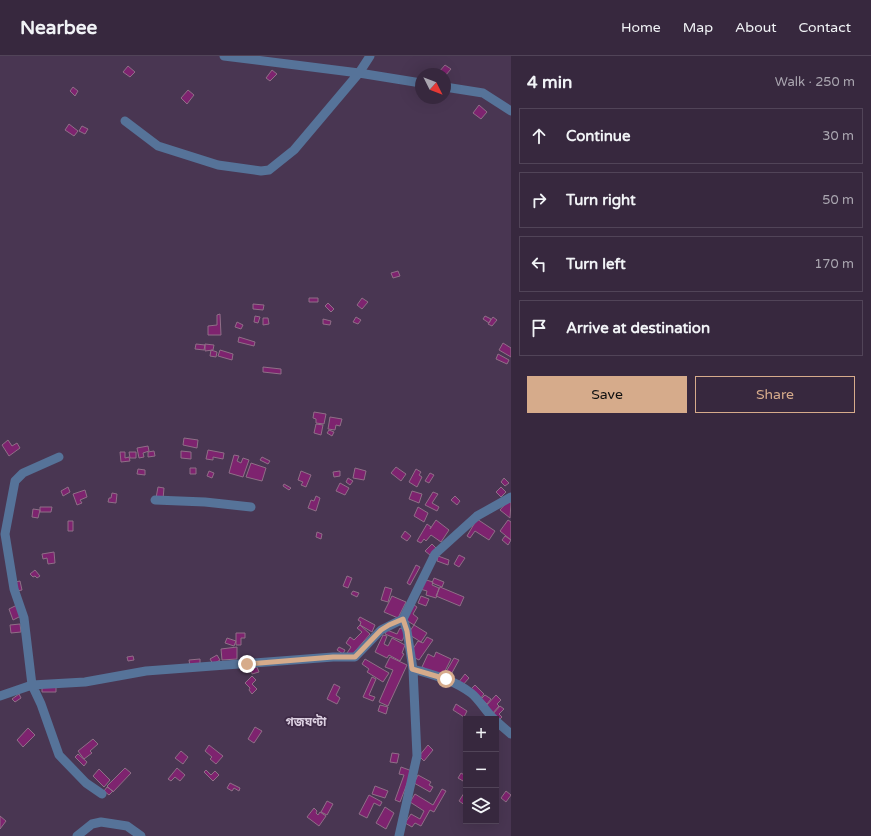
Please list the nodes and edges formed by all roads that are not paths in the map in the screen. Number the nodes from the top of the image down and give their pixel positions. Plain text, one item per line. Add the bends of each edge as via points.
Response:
1 (224, 56) edge
2 (370, 56) edge
3 (359, 72) junction
4 (415, 81) edge
5 (451, 87) edge
6 (511, 111) edge
7 (125, 121) dead end
8 (59, 457) dead end
9 (511, 497) edge
10 (154, 500) dead end
11 (250, 507) dead end
12 (403, 619) junction
13 (412, 669) junction
14 (32, 685) junction
15 (0, 696) edge
16 (490, 716) edge
17 (499, 724) edge
18 (511, 734) edge
19 (102, 794) dead end
20 (77, 836) edge
21 (141, 836) edge
22 (399, 836) edge

1 - 3 street
2 - 3 street
3 - 4 street
3 - 7 street via 294,150 269,170 218,165 158,146
5 - 6 street via 483,93
8 - 14 street via 23,473 15,481 5,534 14,588 24,618
9 - 12 street via 477,516 435,554
10 - 11 street
12 - 13 street
12 - 14 street via 381,630 355,657 146,671 85,682
13 - 16 street via 446,679 472,694
13 - 22 street via 417,756
14 - 15 street
14 - 19 street via 59,755 86,783
17 - 18 street
20 - 21 street via 92,824 101,822 128,826

